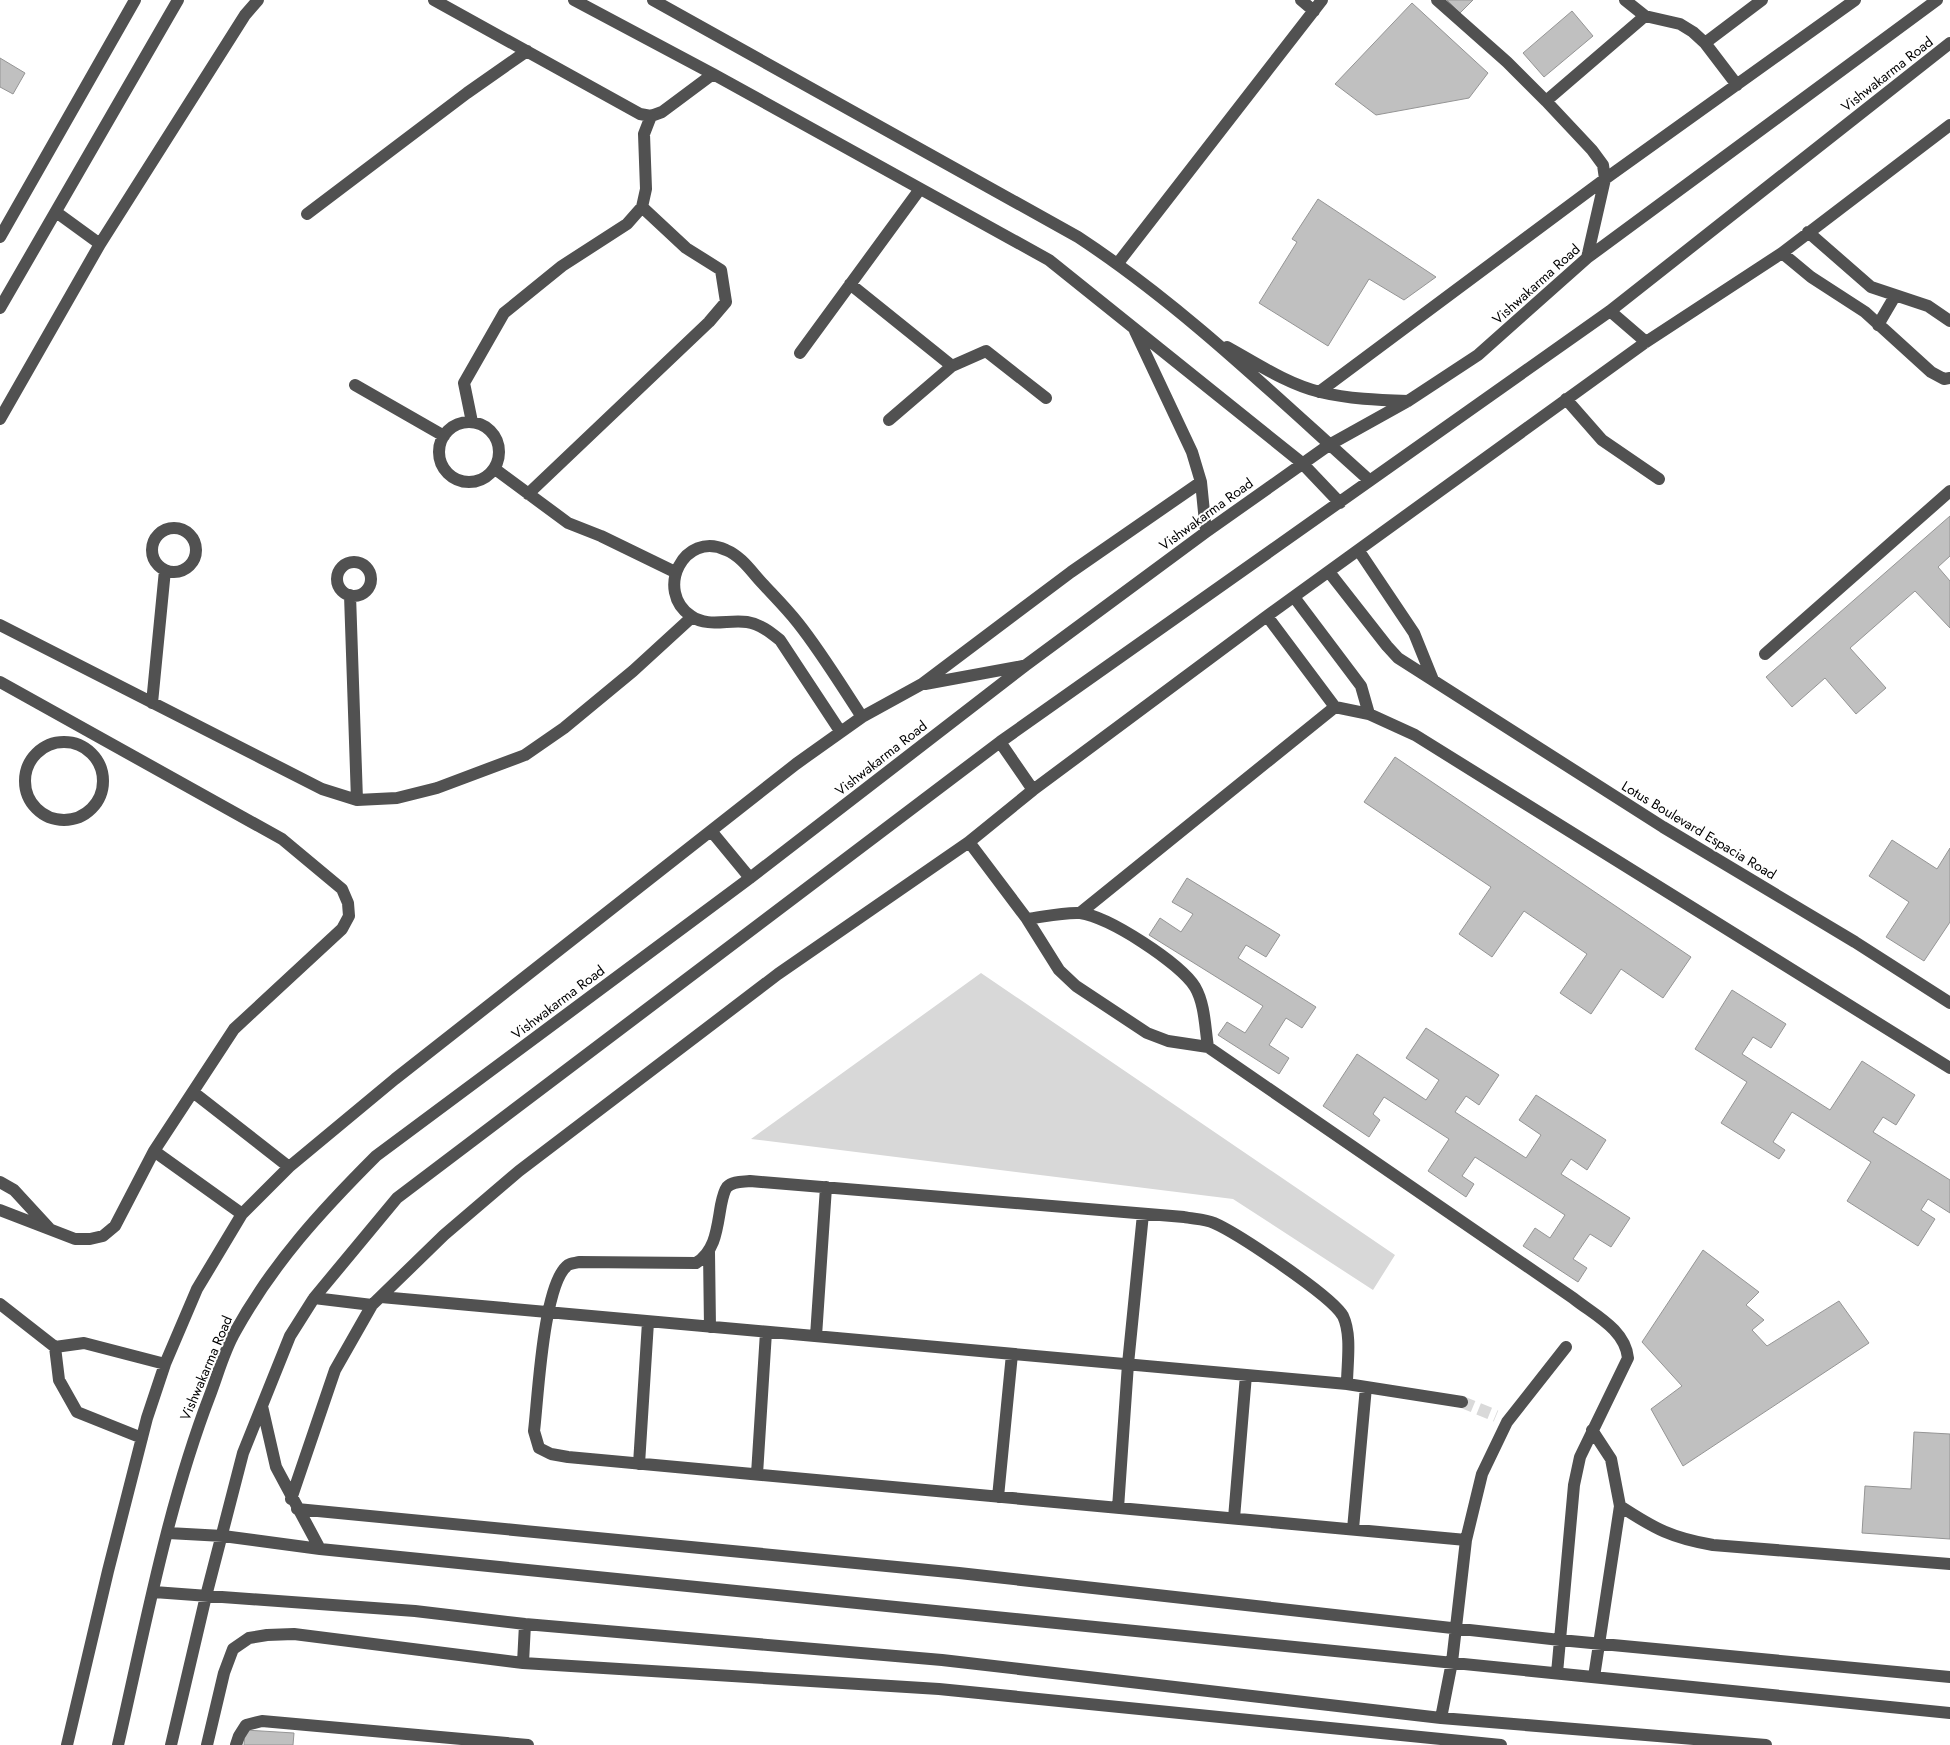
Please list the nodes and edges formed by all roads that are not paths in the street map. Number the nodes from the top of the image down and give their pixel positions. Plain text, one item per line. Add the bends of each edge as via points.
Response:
1 (135, 0) edge
2 (178, 0) edge
3 (258, 0) edge
4 (434, 0) edge
5 (574, 0) edge
6 (653, 0) edge
7 (1300, 0) edge
8 (1322, 0) edge
9 (1437, 0) edge
10 (1625, 0) edge
11 (1762, 0) edge
12 (1855, 0) edge
13 (1937, 0) edge
14 (1314, 11) junction
15 (1645, 16) junction
16 (1705, 43) junction
17 (1950, 43) edge
18 (527, 51) junction
19 (713, 74) junction
20 (1734, 81) junction
21 (1546, 101) junction
22 (651, 116) junction
23 (1950, 125) edge
24 (1605, 180) junction
25 (920, 189) junction
26 (642, 207) junction
27 (56, 212) junction
28 (307, 214) dead end
29 (1808, 232) junction
30 (0, 237) edge
31 (100, 244) junction
32 (1782, 253) junction
33 (1587, 258) junction
34 (1118, 263) junction
35 (850, 284) junction
36 (1895, 296) junction
37 (0, 308) edge
38 (1610, 311) junction
39 (1950, 321) edge
40 (1878, 325) junction
41 (1133, 328) junction
42 (1207, 336) junction
43 (1646, 342) junction
44 (800, 353) dead end
45 (952, 366) junction
46 (1950, 378) edge
47 (355, 384) dead end
48 (1319, 392) junction
49 (1046, 398) dead end
50 (1566, 399) junction
51 (1408, 401) junction
52 (0, 419) edge
53 (889, 420) dead end
54 (472, 422) junction
55 (444, 436) junction
56 (1329, 445) junction
57 (1302, 463) junction
58 (495, 469) junction
59 (1658, 479) dead end
60 (1369, 480) junction
61 (1201, 482) junction
62 (1950, 491) edge
63 (528, 494) junction
64 (1340, 503) junction
65 (1206, 532) junction
66 (1359, 551) junction
67 (165, 570) dead end
68 (675, 572) junction
69 (1329, 572) junction
70 (350, 595) dead end
71 (1294, 597) junction
72 (1267, 616) junction
73 (692, 617) junction
74 (0, 625) edge
75 (1765, 654) dead end
76 (1026, 665) junction
77 (1433, 680) junction
78 (0, 682) edge
79 (922, 684) junction
80 (152, 703) junction
81 (1335, 707) junction
82 (1369, 714) junction
83 (62, 717) junction
84 (862, 717) junction
85 (840, 731) junction
86 (63, 742) junction
87 (1000, 742) junction
88 (118, 748) junction
89 (100, 764) junction
90 (1033, 790) junction
91 (357, 800) junction
92 (712, 832) junction
93 (969, 842) junction
94 (750, 878) junction
95 (1080, 913) junction
96 (1027, 919) junction
97 (1950, 1003) edge
98 (1208, 1047) junction
99 (1950, 1068) edge
100 (193, 1092) junction
101 (154, 1151) junction
102 (289, 1167) junction
103 (0, 1182) edge
104 (826, 1187) junction
105 (0, 1210) edge
106 (242, 1214) junction
107 (1143, 1214) junction
108 (51, 1229) junction
109 (709, 1252) junction
110 (314, 1298) junction
111 (376, 1301) junction
112 (0, 1304) edge
113 (547, 1312) junction
114 (648, 1322) junction
115 (710, 1327) junction
116 (766, 1332) junction
117 (816, 1336) junction
118 (55, 1347) junction
119 (1566, 1347) dead end
120 (1012, 1354) junction
121 (165, 1364) junction
122 (1128, 1364) junction
123 (1246, 1375) junction
124 (1347, 1384) junction
125 (1366, 1387) junction
126 (1462, 1402) tunnel mouth
127 (262, 1406) junction
128 (1592, 1430) junction
129 (142, 1438) junction
130 (639, 1464) junction
131 (757, 1474) junction
132 (998, 1497) junction
133 (294, 1504) junction
134 (1620, 1506) junction
135 (1118, 1508) junction
136 (1234, 1518) junction
137 (1353, 1529) junction
138 (168, 1533) junction
139 (223, 1536) junction
140 (1466, 1540) junction
141 (320, 1549) junction
142 (1950, 1564) edge
143 (154, 1592) junction
144 (206, 1596) junction
145 (524, 1624) junction
146 (1455, 1628) junction
147 (1560, 1640) junction
148 (1598, 1644) junction
149 (1452, 1662) junction
150 (523, 1663) junction
151 (1558, 1673) junction
152 (1594, 1677) junction
153 (1950, 1677) edge
154 (1950, 1713) edge
155 (1441, 1718) junction
156 (1705, 1742) edge
157 (67, 1745) edge
158 (118, 1745) edge
159 (170, 1745) edge
160 (207, 1745) edge
161 (236, 1745) edge
162 (528, 1745) edge
163 (1502, 1745) edge
164 (1766, 1745) edge

1 - 30 street
2 - 27 street
3 - 31 street via 244,15
4 - 18 street
5 - 19 street
6 - 34 street via 1078,237
7 - 14 street
8 - 14 street
9 - 21 street
10 - 15 street
11 - 16 street
12 - 20 street
13 - 33 street, Vishwakarma Road
14 - 34 street
15 - 16 street via 1680,24
15 - 21 street
16 - 20 street
17 - 38 street, Vishwakarma Road
18 - 22 street via 640,114
18 - 28 street
19 - 22 street via 662,112
19 - 25 street
20 - 24 street
21 - 24 street via 1592,150 1603,165
22 - 26 street via 644,134 646,189
23 - 29 street
24 - 33 street
24 - 48 street
25 - 35 street
25 - 41 street via 1049,260
26 - 54 street via 627,224 562,266 504,313 464,383
26 - 63 street via 686,248 721,270 726,302 709,322
27 - 31 street
27 - 37 street
29 - 32 street
29 - 36 street via 1860,280
31 - 52 street
32 - 40 street
32 - 43 street
33 - 51 street, Vishwakarma Road via 1478,355
34 - 42 street
35 - 44 street
35 - 45 street
36 - 39 street via 1928,306
36 - 40 street
38 - 43 street
38 - 60 street, Vishwakarma Road
40 - 46 street via 1931,372 1944,379
41 - 57 street
41 - 61 street via 1183,428
42 - 48 street via 1293,382
42 - 56 street
43 - 50 street
45 - 49 street via 986,351
45 - 53 street
47 - 55 street
48 - 51 street via 1362,400
50 - 59 street via 1602,440
50 - 66 street
51 - 56 street, Vishwakarma Road
54 - 55 street via 453,426
54 - 58 street via 482,424 497,438 499,453
55 - 58 street via 440,461 452,477 471,482 480,480
56 - 57 street, Vishwakarma Road
56 - 60 street
57 - 64 street
57 - 65 street, Vishwakarma Road
58 - 63 street
60 - 64 street, Vishwakarma Road
61 - 65 street
61 - 79 street via 1071,572
62 - 75 street
63 - 68 street via 572,526 601,536
64 - 87 street, Vishwakarma Road
65 - 76 street, Vishwakarma Road
66 - 69 street
66 - 77 street via 1414,633
67 - 80 street
68 - 73 street via 673,588 680,605
68 - 84 street via 680,560 694,549 711,545 727,550 741,560 798,622
69 - 71 street
69 - 77 street, Lotus Boulevard Espacia Road via 1386,646 1398,658
70 - 91 street
71 - 72 street
71 - 82 street via 1362,686
72 - 81 street
72 - 90 street
73 - 85 street via 710,623 746,622 770,632 780,640
73 - 91 street via 625,678 525,755 437,788 397,798
74 - 80 street
76 - 79 street
76 - 94 street, Vishwakarma Road
77 - 97 street, Lotus Boulevard Espacia Road via 1663,828 1855,942
78 - 83 street
79 - 84 street
80 - 91 street via 322,789
81 - 82 street
81 - 95 street
82 - 99 street via 1415,734
83 - 86 street
83 - 88 street
84 - 85 street
85 - 92 street
86 - 89 street via 85,747
86 - 89 street via 52,743 38,752 25,775 28,797 42,814 58,820 75,819 94,807 104,786
87 - 90 street
87 - 110 street, Vishwakarma Road via 397,1198
88 - 89 street
88 - 100 street via 282,839 342,888 348,903 349,916 342,929 234,1030
90 - 93 street
92 - 94 street
92 - 102 street via 581,931
93 - 96 street
93 - 111 street via 778,974 519,1171 444,1235
94 - 138 street, Vishwakarma Road via 376,1156 328,1204 272,1270 234,1333 193,1438
95 - 96 street
95 - 98 street via 1098,917 1131,935 1183,972 1196,988
96 - 98 street via 1058,970 1076,986 1147,1033 1168,1041
98 - 128 street via 1565,1293 1619,1334 1627,1346 1628,1358 1624,1372
100 - 101 street
100 - 102 street
101 - 106 street
101 - 108 street via 115,1226 103,1236 76,1239
102 - 106 street
103 - 108 street via 14,1190
104 - 107 street
104 - 109 street via 736,1182 723,1196
104 - 117 street
105 - 108 street
106 - 121 street via 198,1289
107 - 122 street
107 - 124 street via 1218,1225 1233,1232 1330,1300 1342,1316 1347,1330
109 - 113 street via 696,1263 684,1265 580,1262 568,1265 560,1275
109 - 115 street
110 - 111 street
110 - 127 street, Vishwakarma Road via 290,1336
111 - 113 street
111 - 133 street via 335,1370
112 - 118 street
113 - 114 street
113 - 130 street via 534,1431 539,1448 568,1457
114 - 115 street
114 - 130 street
115 - 116 street
116 - 117 street
116 - 131 street
117 - 120 street
118 - 121 street via 84,1343
118 - 129 street via 59,1380 77,1412
119 - 140 street via 1502,1419 1482,1474
120 - 122 street
120 - 132 street
121 - 129 street
122 - 123 street
122 - 135 street
123 - 124 street
123 - 136 street
124 - 125 street
125 - 126 street
125 - 137 street
127 - 133 street via 276,1467
127 - 139 street, Vishwakarma Road via 243,1453
128 - 134 street via 1611,1459
128 - 147 street via 1580,1457 1574,1485
129 - 157 street
130 - 131 street
131 - 132 street
132 - 135 street
133 - 141 street
133 - 146 street
134 - 142 street via 1682,1540
134 - 148 street
135 - 136 street
136 - 137 street
137 - 140 street
138 - 139 street
138 - 143 street, Vishwakarma Road
139 - 141 street
139 - 144 street, Vishwakarma Road
140 - 146 street
141 - 149 street
143 - 144 street
143 - 158 street, Vishwakarma Road
144 - 145 street via 415,1611
144 - 159 street, Vishwakarma Road
145 - 150 street
145 - 155 street via 942,1660
146 - 147 street
146 - 149 street
147 - 148 street
147 - 151 street
148 - 152 street
148 - 153 street
149 - 151 street
149 - 155 street
150 - 160 street via 294,1634 249,1638 233,1649
150 - 163 street via 939,1689
151 - 152 street
152 - 154 street
155 - 156 street
156 - 164 street
161 - 162 street via 246,1725 262,1721

